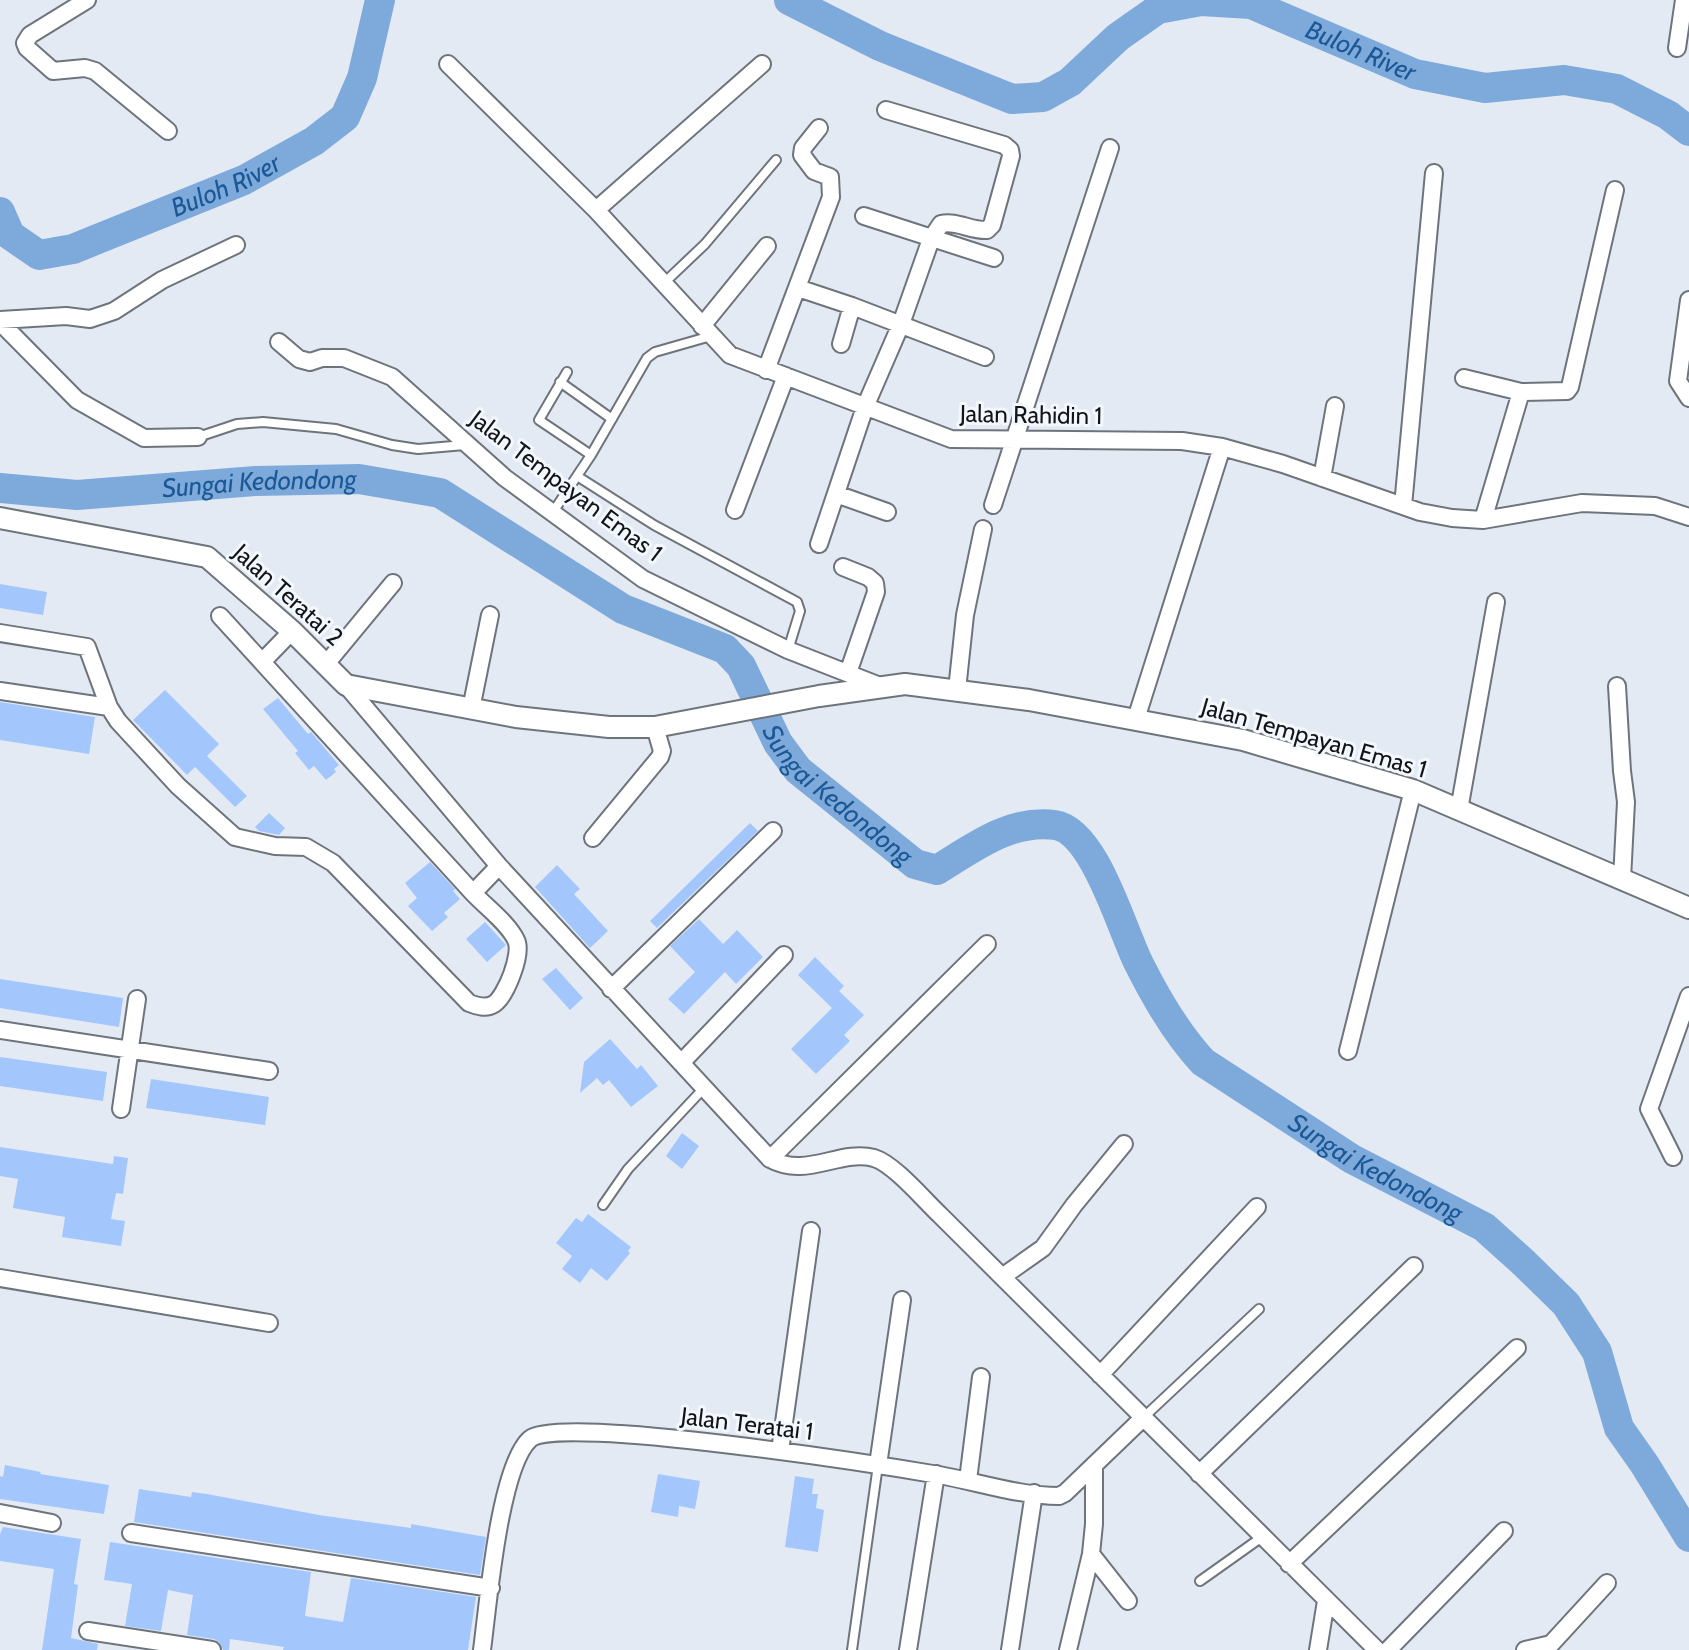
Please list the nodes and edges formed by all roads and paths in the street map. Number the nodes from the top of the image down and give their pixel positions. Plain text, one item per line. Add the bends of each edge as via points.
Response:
1 (87, 0) edge
2 (1684, 0) edge
3 (1677, 48) dead end
4 (448, 64) dead end
5 (762, 64) dead end
6 (886, 110) dead end
7 (819, 128) dead end
8 (168, 131) dead end
9 (1110, 148) dead end
10 (776, 160) dead end
11 (1434, 173) dead end
12 (1615, 190) dead end
13 (596, 210) junction
14 (864, 216) dead end
15 (931, 239) junction
16 (236, 245) dead end
17 (767, 246) dead end
18 (994, 258) dead end
19 (663, 284) junction
20 (798, 288) junction
21 (1689, 300) edge
22 (852, 306) junction
23 (0, 321) edge
24 (901, 324) junction
25 (706, 331) junction
26 (279, 342) dead end
27 (841, 344) dead end
28 (985, 357) dead end
29 (766, 370) junction
30 (567, 372) dead end
31 (786, 376) junction
32 (1464, 378) dead end
33 (560, 382) junction
34 (1521, 392) junction
35 (1689, 398) edge
36 (1335, 406) dead end
37 (865, 407) junction
38 (612, 419) junction
39 (198, 437) joint
40 (1013, 441) junction
41 (466, 445) junction
42 (1222, 447) junction
43 (591, 455) junction
44 (577, 476) junction
45 (1322, 478) junction
46 (836, 494) junction
47 (993, 505) dead end
48 (1403, 506) junction
49 (735, 510) dead end
50 (887, 512) dead end
51 (553, 513) junction
52 (1689, 517) edge
53 (0, 518) edge
54 (1483, 520) junction
55 (983, 529) dead end
56 (819, 544) dead end
57 (843, 567) dead end
58 (393, 583) dead end
59 (1496, 602) dead end
60 (490, 615) dead end
61 (220, 616) dead end
62 (292, 631) junction
63 (0, 633) edge
64 (788, 650) junction
65 (262, 662) junction
66 (326, 664) junction
67 (848, 673) junction
68 (346, 685) junction
69 (880, 686) junction
70 (1617, 686) dead end
71 (957, 690) junction
72 (0, 691) edge
73 (109, 707) junction
74 (471, 709) junction
75 (1136, 719) junction
76 (655, 727) junction
77 (1413, 790) junction
78 (1459, 810) junction
79 (773, 831) dead end
80 (593, 838) dead end
81 (499, 866) junction
82 (1622, 879) junction
83 (473, 893) junction
84 (1689, 908) edge
85 (987, 944) dead end
86 (784, 955) dead end
87 (611, 989) junction
88 (1689, 996) edge
89 (137, 999) dead end
90 (0, 1030) edge
91 (130, 1050) junction
92 (1348, 1051) dead end
93 (681, 1063) junction
94 (269, 1071) dead end
95 (705, 1087) junction
96 (121, 1109) dead end
97 (1124, 1144) dead end
98 (1673, 1157) dead end
99 (770, 1159) junction
100 (603, 1205) dead end
101 (1257, 1207) dead end
102 (811, 1231) dead end
103 (1414, 1266) dead end
104 (1002, 1277) junction
105 (0, 1278) edge
106 (902, 1300) dead end
107 (1259, 1309) dead end
108 (269, 1323) dead end
109 (1517, 1348) dead end
110 (1100, 1375) junction
111 (981, 1377) dead end
112 (1143, 1418) junction
113 (780, 1451) junction
114 (878, 1465) junction
115 (1094, 1465) junction
116 (936, 1474) junction
117 (1199, 1474) junction
118 (968, 1480) junction
119 (1034, 1493) junction
120 (0, 1513) edge
121 (52, 1523) dead end
122 (1504, 1531) dead end
123 (131, 1533) dead end
124 (1262, 1537) junction
125 (1091, 1554) junction
126 (1289, 1564) junction
127 (1200, 1581) dead end
128 (1607, 1583) dead end
129 (491, 1588) junction
130 (1128, 1601) dead end
131 (1326, 1601) junction
132 (88, 1631) dead end
133 (212, 1650) edge
134 (482, 1650) edge
135 (852, 1650) edge
136 (908, 1650) edge
137 (1010, 1650) edge
138 (1068, 1650) edge
139 (1318, 1650) edge
140 (1377, 1650) edge
141 (1388, 1650) edge
142 (1525, 1650) edge

1 - 8 street via 30,35 27,48 53,71 90,68
2 - 3 street
4 - 13 street, Jalan Rahidin 1
5 - 13 street
6 - 15 street via 1010,150 992,225 978,231 949,222 941,224
7 - 20 street via 802,155 814,171 830,177 831,197
9 - 40 street
10 - 19 lane via 705,244
11 - 48 street
12 - 34 street via 1570,387
13 - 19 street, Jalan Rahidin 1
14 - 15 street
15 - 18 street
15 - 24 street
16 - 23 street via 90,319
17 - 25 street
19 - 25 street, Jalan Rahidin 1
20 - 22 street
20 - 29 street
21 - 35 street via 1678,381
22 - 24 street
22 - 27 street
23 - 39 street via 77,400 144,438
24 - 28 street
24 - 37 street
25 - 29 street, Jalan Rahidin 1 via 730,355
25 - 38 lane via 647,358
26 - 41 street, Jalan Tempayan Emas 1 via 299,359 344,358 392,377
29 - 31 street, Jalan Rahidin 1
30 - 33 lane
31 - 37 street, Jalan Rahidin 1
31 - 49 street
32 - 34 street
33 - 38 lane
33 - 43 lane via 539,420
34 - 54 street
36 - 45 street
37 - 40 street, Jalan Rahidin 1 via 951,439
37 - 46 street
38 - 43 lane
39 - 41 lane via 263,422 336,429 418,449
40 - 42 street, Jalan Rahidin 1 via 1182,441
40 - 47 street
41 - 51 street, Jalan Tempayan Emas 1
42 - 45 street, Jalan Rahidin 1
42 - 75 street
43 - 44 lane
44 - 51 lane
44 - 64 lane via 654,525 797,602 800,611
45 - 48 street, Jalan Rahidin 1
46 - 50 street
46 - 56 street
48 - 54 street, Jalan Rahidin 1
51 - 64 street, Jalan Tempayan Emas 1 via 643,579
52 - 54 street, Jalan Rahidin 1 via 1655,506 1582,503
53 - 62 street, Jalan Teratai 2 via 197,553 216,563
55 - 71 street via 965,615
57 - 67 street via 868,577 876,592
58 - 66 street
59 - 78 street
60 - 74 street
61 - 65 street
62 - 65 street
62 - 66 street, Jalan Teratai 2
63 - 73 street via 87,647
64 - 67 street, Jalan Tempayan Emas 1
65 - 83 street
66 - 68 street, Jalan Teratai 2
67 - 69 street, Jalan Tempayan Emas 1
68 - 74 street, Jalan Tempayan Emas 1
68 - 81 street
69 - 71 street, Jalan Tempayan Emas 1
69 - 76 street, Jalan Tempayan Emas 1
70 - 82 street via 1626,802
71 - 75 street, Jalan Tempayan Emas 1
72 - 73 street
73 - 83 street via 178,786 235,837 321,854 469,1003 485,1007 504,991 518,947
74 - 76 street, Jalan Tempayan Emas 1 via 609,727
75 - 77 street, Jalan Tempayan Emas 1 via 1243,740
76 - 80 street via 660,757
77 - 78 street, Jalan Tempayan Emas 1
77 - 92 street
78 - 82 street, Jalan Tempayan Emas 1
79 - 87 street
81 - 83 street
81 - 87 street
82 - 84 street, Jalan Tempayan Emas 1
85 - 99 street
86 - 93 street
87 - 93 street
88 - 98 street via 1649,1109
89 - 91 street
90 - 91 street
91 - 94 street
91 - 96 street
93 - 95 street
95 - 99 street
95 - 100 lane via 628,1169
97 - 104 street via 1043,1248
99 - 104 street via 799,1167 861,1157 883,1162
101 - 110 street
102 - 113 street
103 - 117 street
104 - 110 street
105 - 108 street
106 - 114 street
107 - 112 lane
109 - 126 street
110 - 112 street
111 - 118 street
112 - 115 street, Jalan Teratai 1
112 - 117 street
113 - 114 street, Jalan Teratai 1
113 - 129 street, Jalan Teratai 1 via 587,1432 539,1434 531,1438 514,1468 501,1509
114 - 116 street, Jalan Teratai 1
114 - 135 lane
115 - 119 street, Jalan Teratai 1 via 1065,1493
115 - 125 street
116 - 118 street, Jalan Teratai 1
116 - 136 street
117 - 124 street
118 - 119 street, Jalan Teratai 1
119 - 137 street
120 - 121 street
122 - 141 street
123 - 129 street
124 - 126 street
124 - 127 lane
125 - 130 street
125 - 138 street
126 - 131 street
128 - 142 street via 1551,1644
129 - 134 street, Jalan Teratai 1
131 - 139 street
131 - 140 street
132 - 133 street

